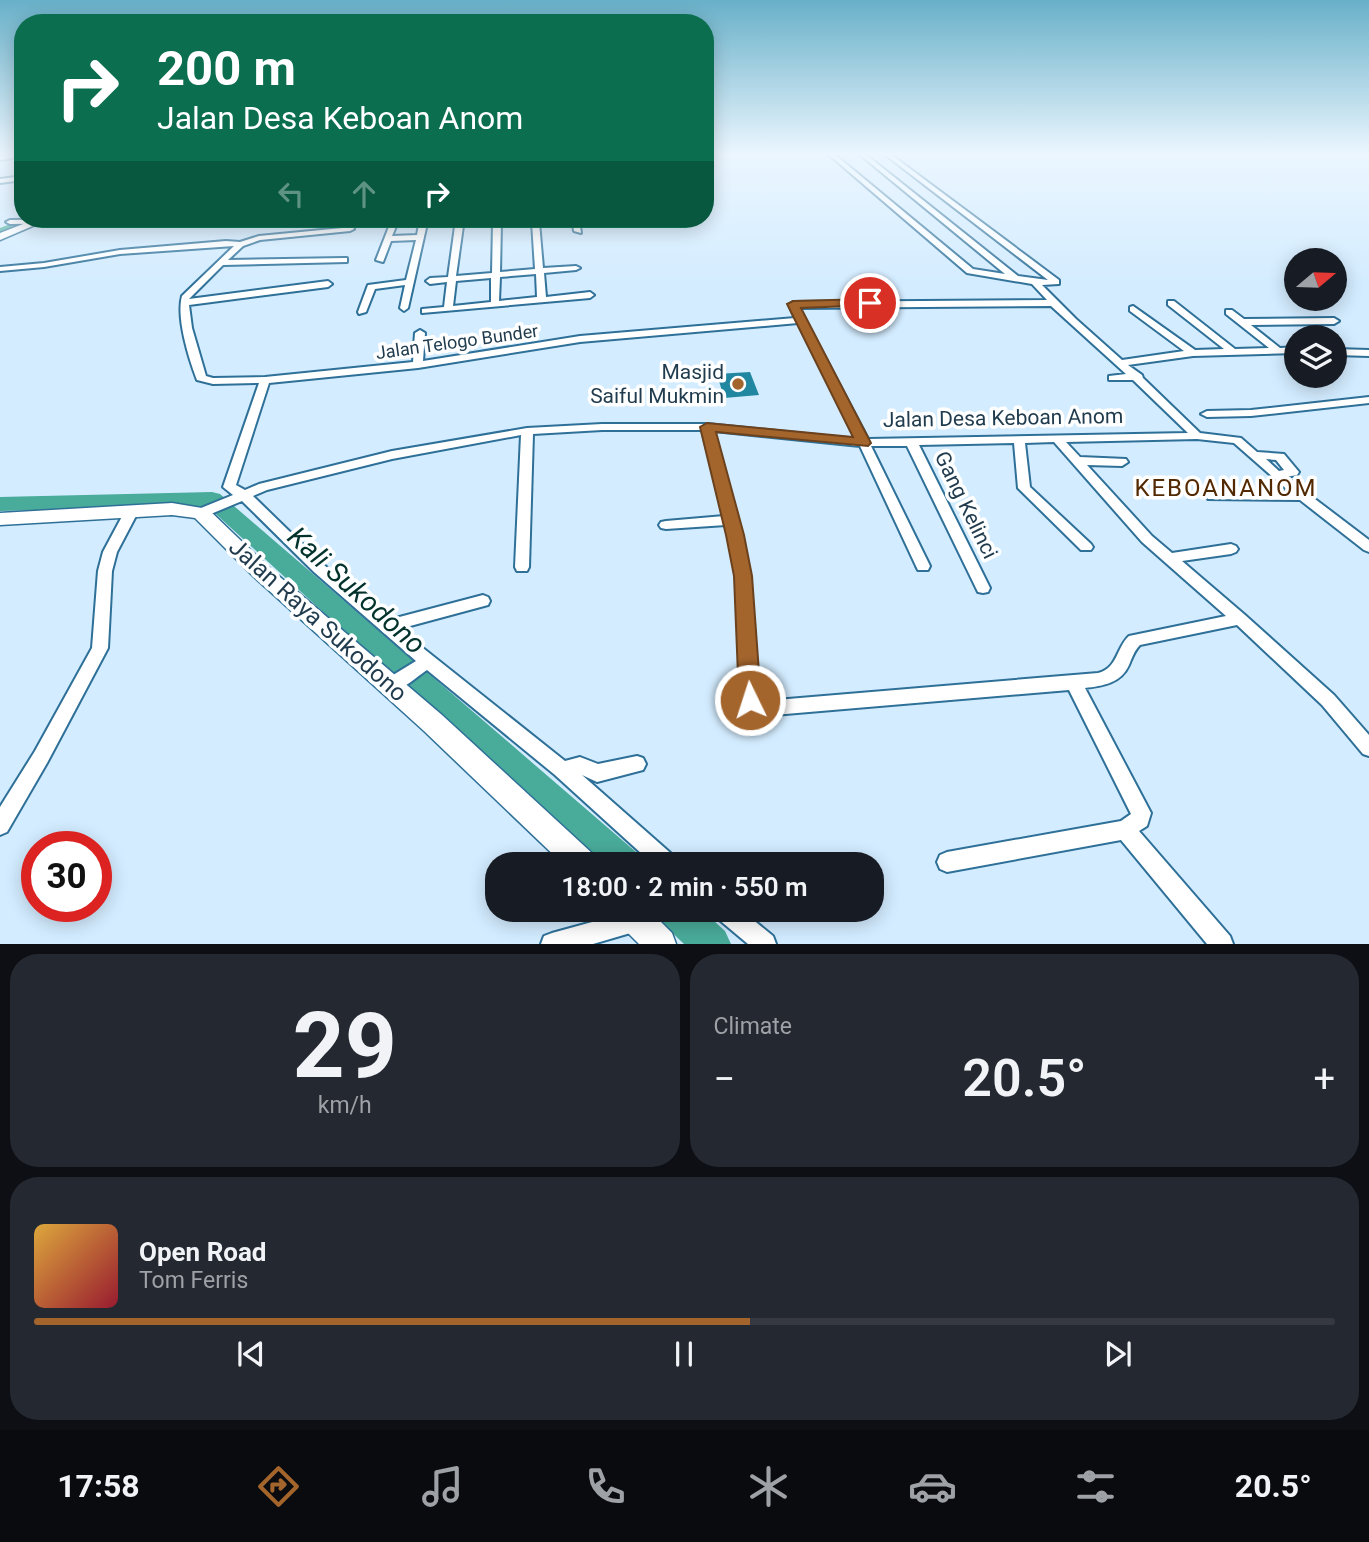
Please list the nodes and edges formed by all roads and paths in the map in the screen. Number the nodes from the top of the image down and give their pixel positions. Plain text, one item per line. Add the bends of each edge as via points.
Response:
1 (882, 197) edge
2 (916, 197) edge
3 (944, 197) edge
4 (12, 222) edge
5 (0, 226) edge
6 (21, 228) edge
7 (392, 228) edge
8 (422, 228) edge
9 (459, 228) edge
10 (497, 228) edge
11 (536, 228) edge
12 (577, 228) edge
13 (350, 229) dead end
14 (578, 231) dead end
15 (0, 237) edge
16 (420, 237) junction
17 (388, 239) junction
18 (240, 244) junction
19 (344, 260) dead end
20 (380, 260) dead end
21 (220, 264) junction
22 (574, 264) dead end
23 (539, 267) junction
24 (0, 269) edge
25 (496, 271) junction
26 (453, 275) junction
27 (431, 277) dead end
28 (1015, 278) junction
29 (1034, 281) junction
30 (409, 282) junction
31 (328, 284) dead end
32 (590, 295) dead end
33 (185, 300) junction
34 (542, 300) junction
35 (1052, 303) junction
36 (1171, 303) dead end
37 (495, 304) junction
38 (793, 307) joint
39 (404, 308) dead end
40 (448, 309) junction
41 (1133, 309) dead end
42 (425, 311) dead end
43 (362, 312) dead end
44 (1229, 312) dead end
45 (800, 320) junction
46 (1334, 321) dead end
47 (1242, 322) junction
48 (421, 333) dead end
49 (1276, 349) junction
50 (1284, 349) edge
51 (1231, 351) junction
52 (1347, 352) edge
53 (1193, 353) junction
54 (1369, 353) edge
55 (1123, 363) junction
56 (418, 365) junction
57 (1138, 377) junction
58 (1113, 378) dead end
59 (265, 380) junction
60 (1369, 400) edge
61 (1207, 414) dead end
62 (707, 427) junction
63 (527, 431) junction
64 (1197, 436) junction
65 (1231, 438) joint
66 (1019, 439) junction
67 (1057, 439) junction
68 (911, 441) junction
69 (863, 443) junction
70 (1076, 461) junction
71 (1122, 462) dead end
72 (244, 495) junction
73 (1213, 496) dead end
74 (1303, 496) junction
75 (205, 511) junction
76 (131, 512) junction
77 (0, 519) edge
78 (731, 520) junction
79 (666, 525) dead end
80 (1086, 547) dead end
81 (1369, 547) edge
82 (1231, 549) dead end
83 (1169, 558) junction
84 (923, 566) dead end
85 (522, 567) dead end
86 (983, 588) dead end
87 (483, 601) dead end
88 (1240, 619) junction
89 (387, 626) junction
90 (410, 672) junction
91 (1074, 683) junction
92 (1369, 748) edge
93 (637, 764) dead end
94 (562, 771) junction
95 (0, 825) edge
96 (1125, 830) junction
97 (572, 852) edge
98 (654, 852) edge
99 (947, 862) dead end
100 (612, 922) edge
101 (639, 922) edge
102 (739, 922) edge
103 (551, 943) edge
104 (660, 943) edge
105 (765, 943) edge
106 (1222, 943) edge

1 - 28 street via 970,271
2 - 28 street
3 - 29 street via 1056,282
4 - 5 street
6 - 15 main road
7 - 17 street
8 - 16 street
9 - 26 street
10 - 25 street
11 - 23 street
12 - 14 street
13 - 18 street
16 - 17 street
16 - 30 street
17 - 20 street
18 - 21 street
18 - 24 street via 228,240
19 - 21 street
21 - 33 street
22 - 23 street
23 - 25 street
23 - 34 street
25 - 26 street
25 - 37 street
26 - 27 street
26 - 40 street
28 - 29 street
29 - 35 street
30 - 39 street
30 - 43 street via 372,287
31 - 33 street
32 - 34 street
33 - 59 street, Jalan Telogo Bunder via 185,321 201,378
34 - 37 street
35 - 38 street via 801,303
35 - 55 street
36 - 51 street
37 - 40 street
38 - 45 street
40 - 42 street
41 - 53 street
44 - 47 street
45 - 56 street, Jalan Telogo Bunder via 580,339
45 - 69 street
46 - 47 street
47 - 49 street
48 - 56 street
49 - 50 street
49 - 51 street
51 - 53 street
52 - 54 street
53 - 55 street
55 - 57 street
56 - 59 street, Jalan Telogo Bunder
57 - 58 street
57 - 64 street
59 - 72 street via 229,486
60 - 61 street
62 - 63 street, Jalan Desa Keboan Anom
62 - 69 street, Jalan Desa Keboan Anom
62 - 78 street
63 - 72 street, Jalan Desa Keboan Anom via 391,455
63 - 85 street
64 - 65 street, Jalan Desa Keboan Anom
64 - 67 street, Jalan Desa Keboan Anom
65 - 74 street
66 - 67 street, Jalan Desa Keboan Anom
66 - 68 street, Jalan Desa Keboan Anom
66 - 80 street via 1024,488
67 - 70 street
68 - 69 street, Jalan Desa Keboan Anom
68 - 86 street, Gang Kelinci
69 - 84 street
70 - 71 street
70 - 83 street
72 - 75 street, Jalan Desa Keboan Anom
72 - 89 street via 318,568
73 - 74 street
74 - 81 street
75 - 76 main road
75 - 90 main road, Jalan Raya Sukodono via 260,571
76 - 77 main road
76 - 95 street via 104,571 100,648
78 - 79 street
78 - 91 street via 743,576 750,700 761,709
82 - 83 street
83 - 88 street
87 - 89 street
88 - 91 street via 1135,640 1111,675
88 - 92 street via 1328,699
89 - 90 street
90 - 94 street
90 - 97 main road, Jalan Raya Sukodono
91 - 96 street via 1141,813 1140,820
93 - 94 street via 597,773 576,764
94 - 98 street
96 - 99 street
96 - 106 street
100 - 103 street
101 - 104 main road
102 - 105 street

